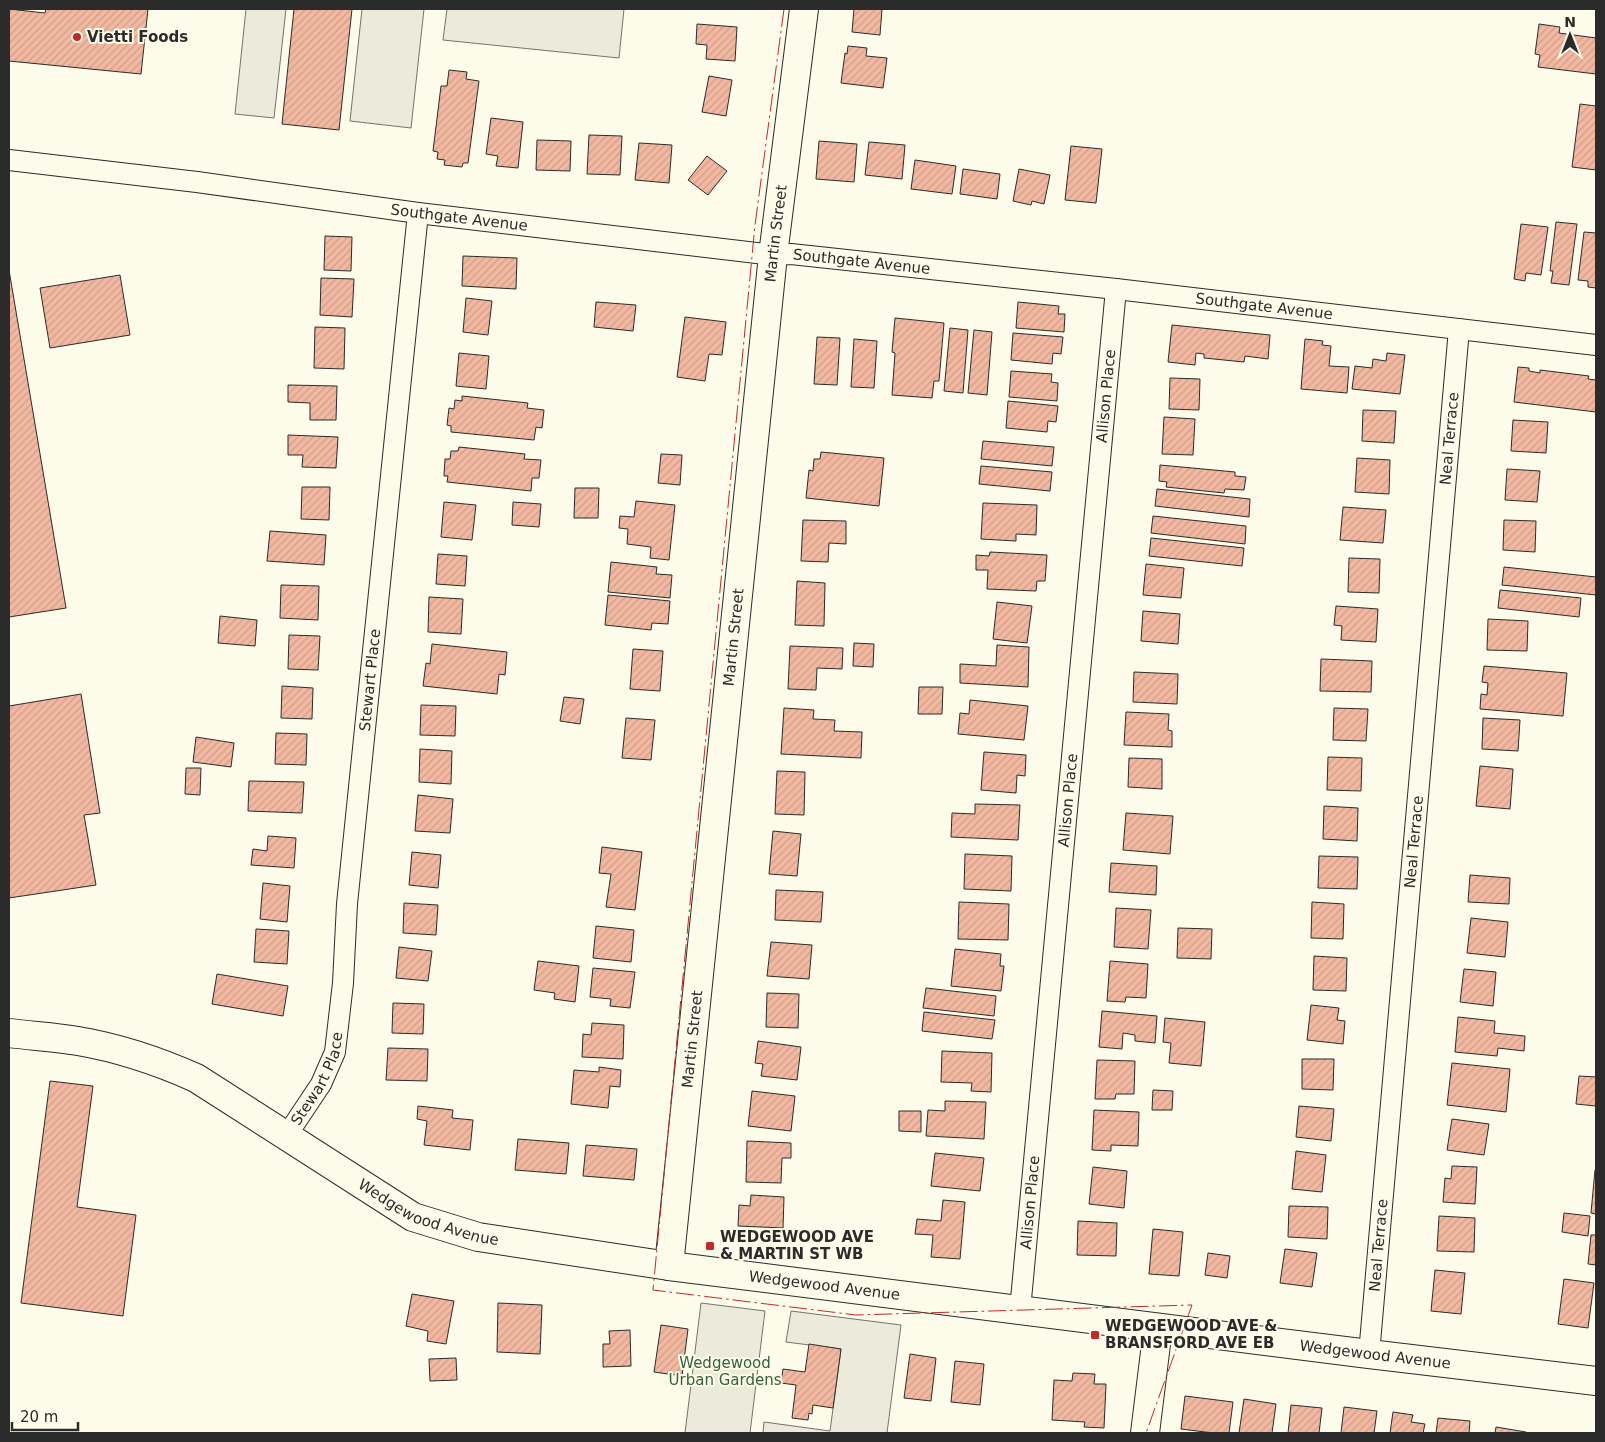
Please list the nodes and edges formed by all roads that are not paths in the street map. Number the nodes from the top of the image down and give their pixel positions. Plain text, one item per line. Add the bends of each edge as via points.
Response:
1 (804, 9) edge
2 (9, 160) edge
3 (418, 213) junction
4 (773, 255) junction
5 (1116, 289) junction
6 (1459, 329) junction
7 (1596, 345) edge
8 (9, 1033) edge
9 (287, 1135) junction
10 (669, 1266) junction
11 (1020, 1310) junction
12 (1158, 1328) junction
13 (1369, 1354) junction
14 (1596, 1381) edge
15 (1145, 1433) edge

1 - 4 main road, Martin Street
2 - 3 street, Southgate Avenue
3 - 4 street, Southgate Avenue
3 - 9 street, Stewart Place via 347,904 335,1052 321,1084
4 - 5 street, Southgate Avenue via 791,254
4 - 10 main road, Martin Street
5 - 6 street, Southgate Avenue
5 - 11 street, Allison Place
6 - 7 street, Southgate Avenue
6 - 13 street, Neal Terrace
8 - 9 main road, Wedgewood Avenue via 102,1046 173,1067
9 - 10 main road, Wedgewood Avenue via 413,1217 478,1238
10 - 11 main road, Wedgewood Avenue
11 - 12 main road, Wedgewood Avenue
12 - 13 main road, Wedgewood Avenue
12 - 15 main road
13 - 14 main road, Wedgewood Avenue

